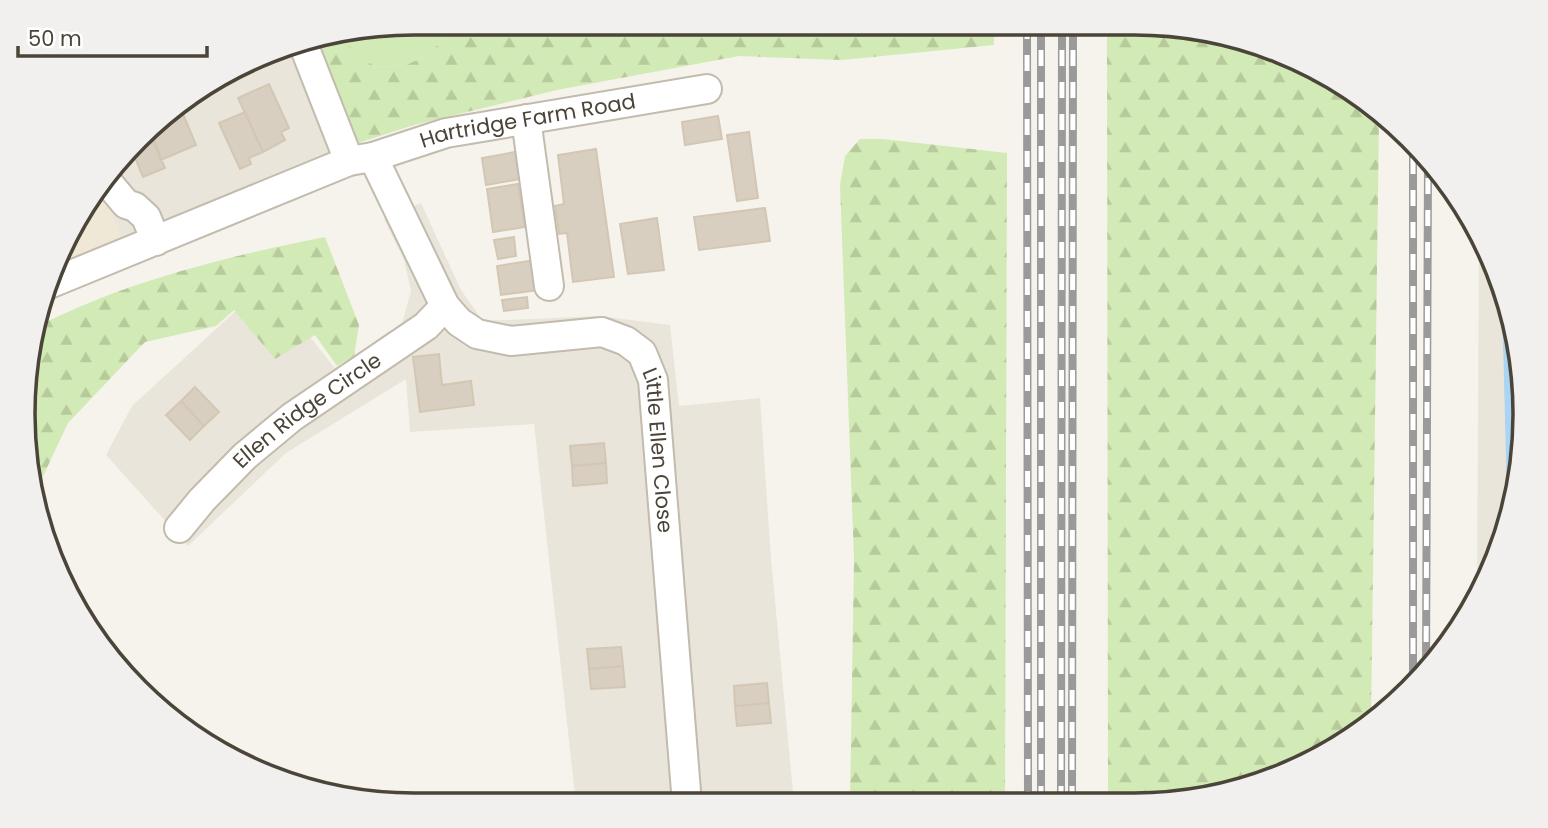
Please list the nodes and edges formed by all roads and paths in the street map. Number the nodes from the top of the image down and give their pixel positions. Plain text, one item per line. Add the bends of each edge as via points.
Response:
1 (307, 51) edge
2 (706, 89) dead end
3 (526, 120) junction
4 (361, 159) junction
5 (111, 186) edge
6 (156, 241) junction
7 (60, 280) edge
8 (549, 286) dead end
9 (445, 306) junction
10 (179, 528) dead end
11 (686, 793) edge

1 - 4 street
2 - 3 street, Hartridge Farm Road
3 - 4 street, Hartridge Farm Road via 446,133
3 - 8 street
4 - 6 street, Hartridge Farm Road
4 - 9 street, Little Ellen Close
5 - 6 street via 146,217
6 - 7 street, Hartridge Farm Road
9 - 10 street, Ellen Ridge Circle via 426,326 282,425 245,457
9 - 11 street, Little Ellen Close via 477,334 511,341 602,332 642,353 653,380

